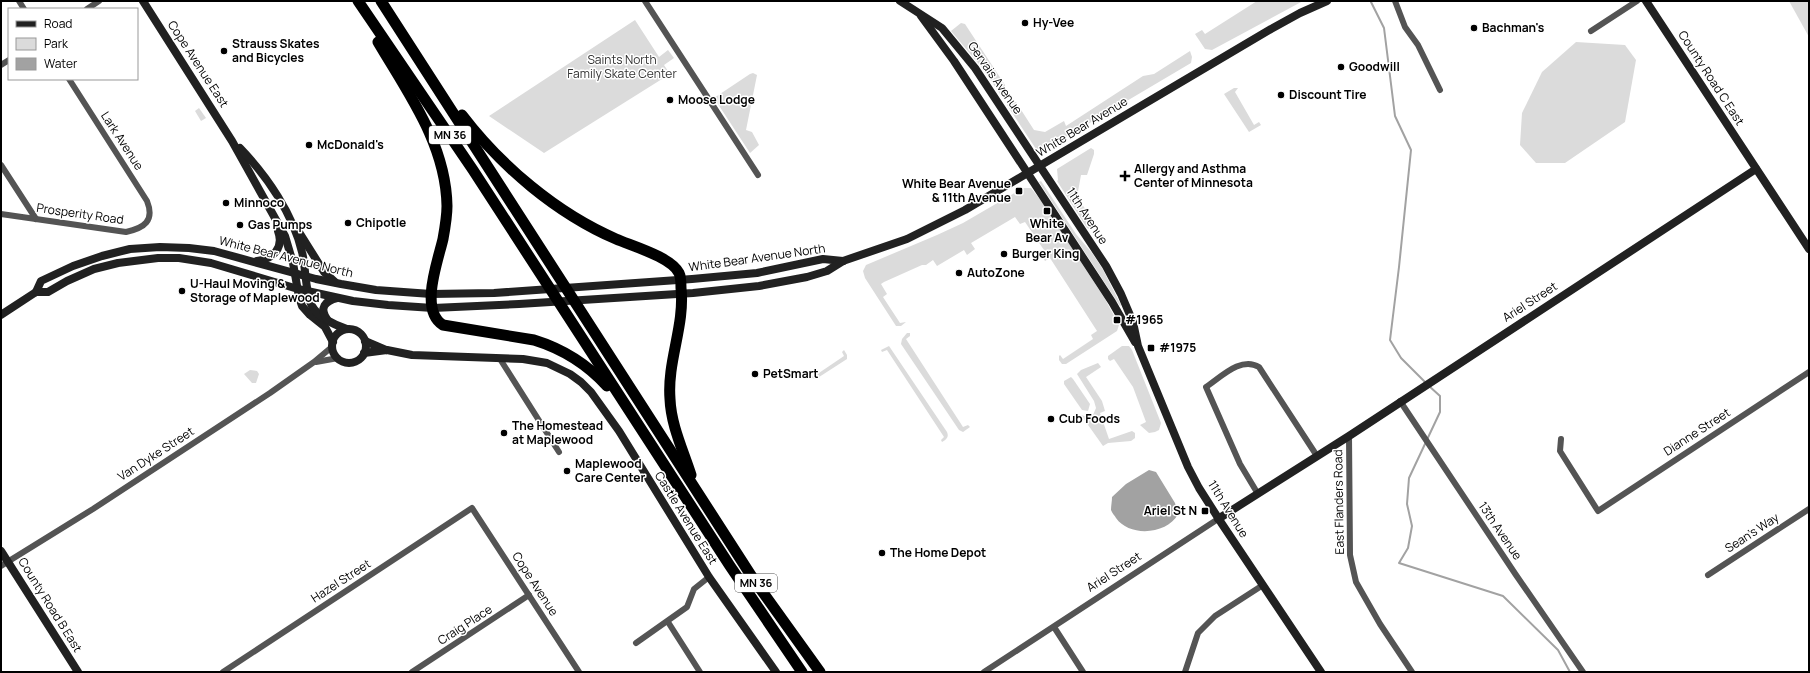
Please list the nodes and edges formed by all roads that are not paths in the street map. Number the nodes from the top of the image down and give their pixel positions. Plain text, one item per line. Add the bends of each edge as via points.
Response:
1 (99, 1) edge
2 (143, 1) edge
3 (355, 1) edge
4 (358, 1) edge
5 (381, 1) edge
6 (645, 1) edge
7 (900, 1) edge
8 (1327, 1) edge
9 (1395, 1) edge
10 (1637, 1) edge
11 (1646, 1) edge
12 (88, 8) edge
13 (920, 14) junction
14 (1591, 31) dead end
15 (411, 47) junction
16 (70, 80) edge
17 (1440, 90) dead end
18 (232, 140) junction
19 (1, 165) edge
20 (1040, 166) junction
21 (1756, 169) junction
22 (1028, 173) junction
23 (758, 175) dead end
24 (263, 197) junction
25 (286, 212) junction
26 (1, 214) edge
27 (150, 216) joint
28 (36, 219) junction
29 (1809, 249) edge
30 (254, 261) junction
31 (843, 261) junction
32 (295, 273) junction
33 (306, 276) junction
34 (681, 280) junction
35 (341, 284) junction
36 (298, 289) junction
37 (36, 292) junction
38 (308, 292) junction
39 (431, 294) junction
40 (682, 294) junction
41 (337, 298) junction
42 (433, 308) junction
43 (1, 315) edge
44 (328, 320) junction
45 (347, 329) junction
46 (366, 341) junction
47 (333, 344) junction
48 (1138, 346) junction
49 (387, 350) junction
50 (364, 353) junction
51 (338, 358) junction
52 (500, 359) junction
53 (314, 362) junction
54 (1809, 372) edge
55 (1400, 401) junction
56 (639, 425) junction
57 (1348, 436) junction
58 (1561, 439) dead end
59 (559, 452) dead end
60 (1317, 456) junction
61 (696, 490) junction
62 (1258, 494) junction
63 (472, 508) joint
64 (1809, 510) edge
65 (1218, 519) junction
66 (1, 551) edge
67 (5, 564) edge
68 (1708, 576) dead end
69 (709, 577) junction
70 (1263, 585) junction
71 (529, 596) junction
72 (668, 622) junction
73 (1054, 627) junction
74 (636, 644) dead end
75 (78, 672) edge
76 (223, 672) edge
77 (412, 672) edge
78 (579, 672) edge
79 (700, 672) edge
80 (776, 672) edge
81 (802, 672) edge
82 (820, 672) edge
83 (984, 672) edge
84 (1083, 672) edge
85 (1185, 672) edge
86 (1321, 672) edge
87 (1412, 672) edge
88 (1583, 672) edge

1 - 12 street
2 - 18 street, Cope Avenue East
3 - 39 highway via 422,116 441,161 446,191 446,223
4 - 56 highway, MN 36 via 474,170
5 - 15 highway, MN 36
6 - 23 street
7 - 13 street, Gervais Avenue
8 - 20 street, White Bear Avenue via 1271,28
9 - 17 street via 1405,27 1418,45
10 - 14 street
11 - 21 street, County Road C East
13 - 20 street, Gervais Avenue via 942,28 963,52 983,78
13 - 22 street, Gervais Avenue
15 - 34 highway via 483,141 524,180 594,230 672,265
15 - 61 highway, MN 36
16 - 27 street, Lark Avenue via 147,201
18 - 24 street, Cope Avenue East
18 - 25 street, Cope Avenue East via 256,166
19 - 28 street
20 - 22 street, White Bear Avenue
20 - 48 street, 11th Avenue via 1109,273 1133,322
21 - 29 street, County Road C East
21 - 55 street, Ariel Street
22 - 31 street, White Bear Avenue via 926,230
22 - 48 street, 11th Avenue
24 - 30 street via 280,242 270,258
24 - 32 street, Cope Avenue East via 285,236
25 - 33 street, Cope Avenue East via 299,242
25 - 35 street via 324,272
26 - 28 street, Prosperity Road
27 - 28 street, Prosperity Road via 146,224 137,230 126,232
30 - 32 street, White Bear Avenue North
30 - 37 street, White Bear Avenue North via 189,248 130,250 102,256 61,271 40,281
31 - 34 street, White Bear Avenue North via 822,259 757,273
31 - 40 street, White Bear Avenue North via 827,271 790,280 744,288
32 - 33 street, White Bear Avenue North
32 - 36 street
33 - 35 street, White Bear Avenue North
33 - 38 street, Cope Avenue East
34 - 39 street, White Bear Avenue North
34 - 40 highway
35 - 39 street, White Bear Avenue North via 394,292
36 - 37 street, White Bear Avenue North via 211,263 158,258 105,266 74,277 48,292
36 - 38 street, White Bear Avenue North
36 - 47 street via 303,308 325,327
37 - 43 street, White Bear Avenue North
38 - 41 street, White Bear Avenue North
38 - 44 street via 312,307
39 - 42 highway
40 - 42 street, White Bear Avenue North
40 - 61 highway via 683,309 672,369 670,398 674,426
41 - 42 street, White Bear Avenue North via 375,304
41 - 44 street via 328,301 324,306 324,314
42 - 56 highway via 438,322 443,325 534,340 574,357 597,375
44 - 45 street
45 - 46 street via 360,333
45 - 47 street via 338,333
46 - 49 street
46 - 50 street
47 - 51 street
47 - 53 street, Van Dyke Street
48 - 65 street, 11th Avenue via 1188,467
49 - 50 street
49 - 52 street, Castle Avenue East via 412,355
50 - 51 street via 352,362
51 - 53 street, Van Dyke Street
52 - 59 street
52 - 69 street, Castle Avenue East via 547,363 570,374 591,392 619,431
53 - 67 street, Van Dyke Street
54 - 58 street, Dianne Street via 1598,511 1560,451
55 - 57 street, Ariel Street
55 - 88 street, 13th Avenue
56 - 81 highway, MN 36
57 - 60 street, Ariel Street
57 - 87 street, East Flanders Road via 1350,555 1356,582
60 - 62 street, Ariel Street
60 - 62 street via 1259,367 1249,362 1238,365 1206,387 1240,464
61 - 82 highway, MN 36 via 758,586
62 - 65 street, Ariel Street
63 - 71 street, Cope Avenue
63 - 76 street, Hazel Street
64 - 68 street, Sean's Way
65 - 70 street, 11th Avenue
65 - 73 street, Ariel Street
66 - 67 street, County Road B East
67 - 75 street, County Road B East
69 - 72 street via 694,589 687,607
69 - 80 street, Castle Avenue East
70 - 85 street via 1215,616 1198,633
70 - 86 street, 11th Avenue
71 - 77 street, Craig Place
71 - 78 street, Cope Avenue
72 - 74 street
72 - 79 street
73 - 83 street, Ariel Street
73 - 84 street

